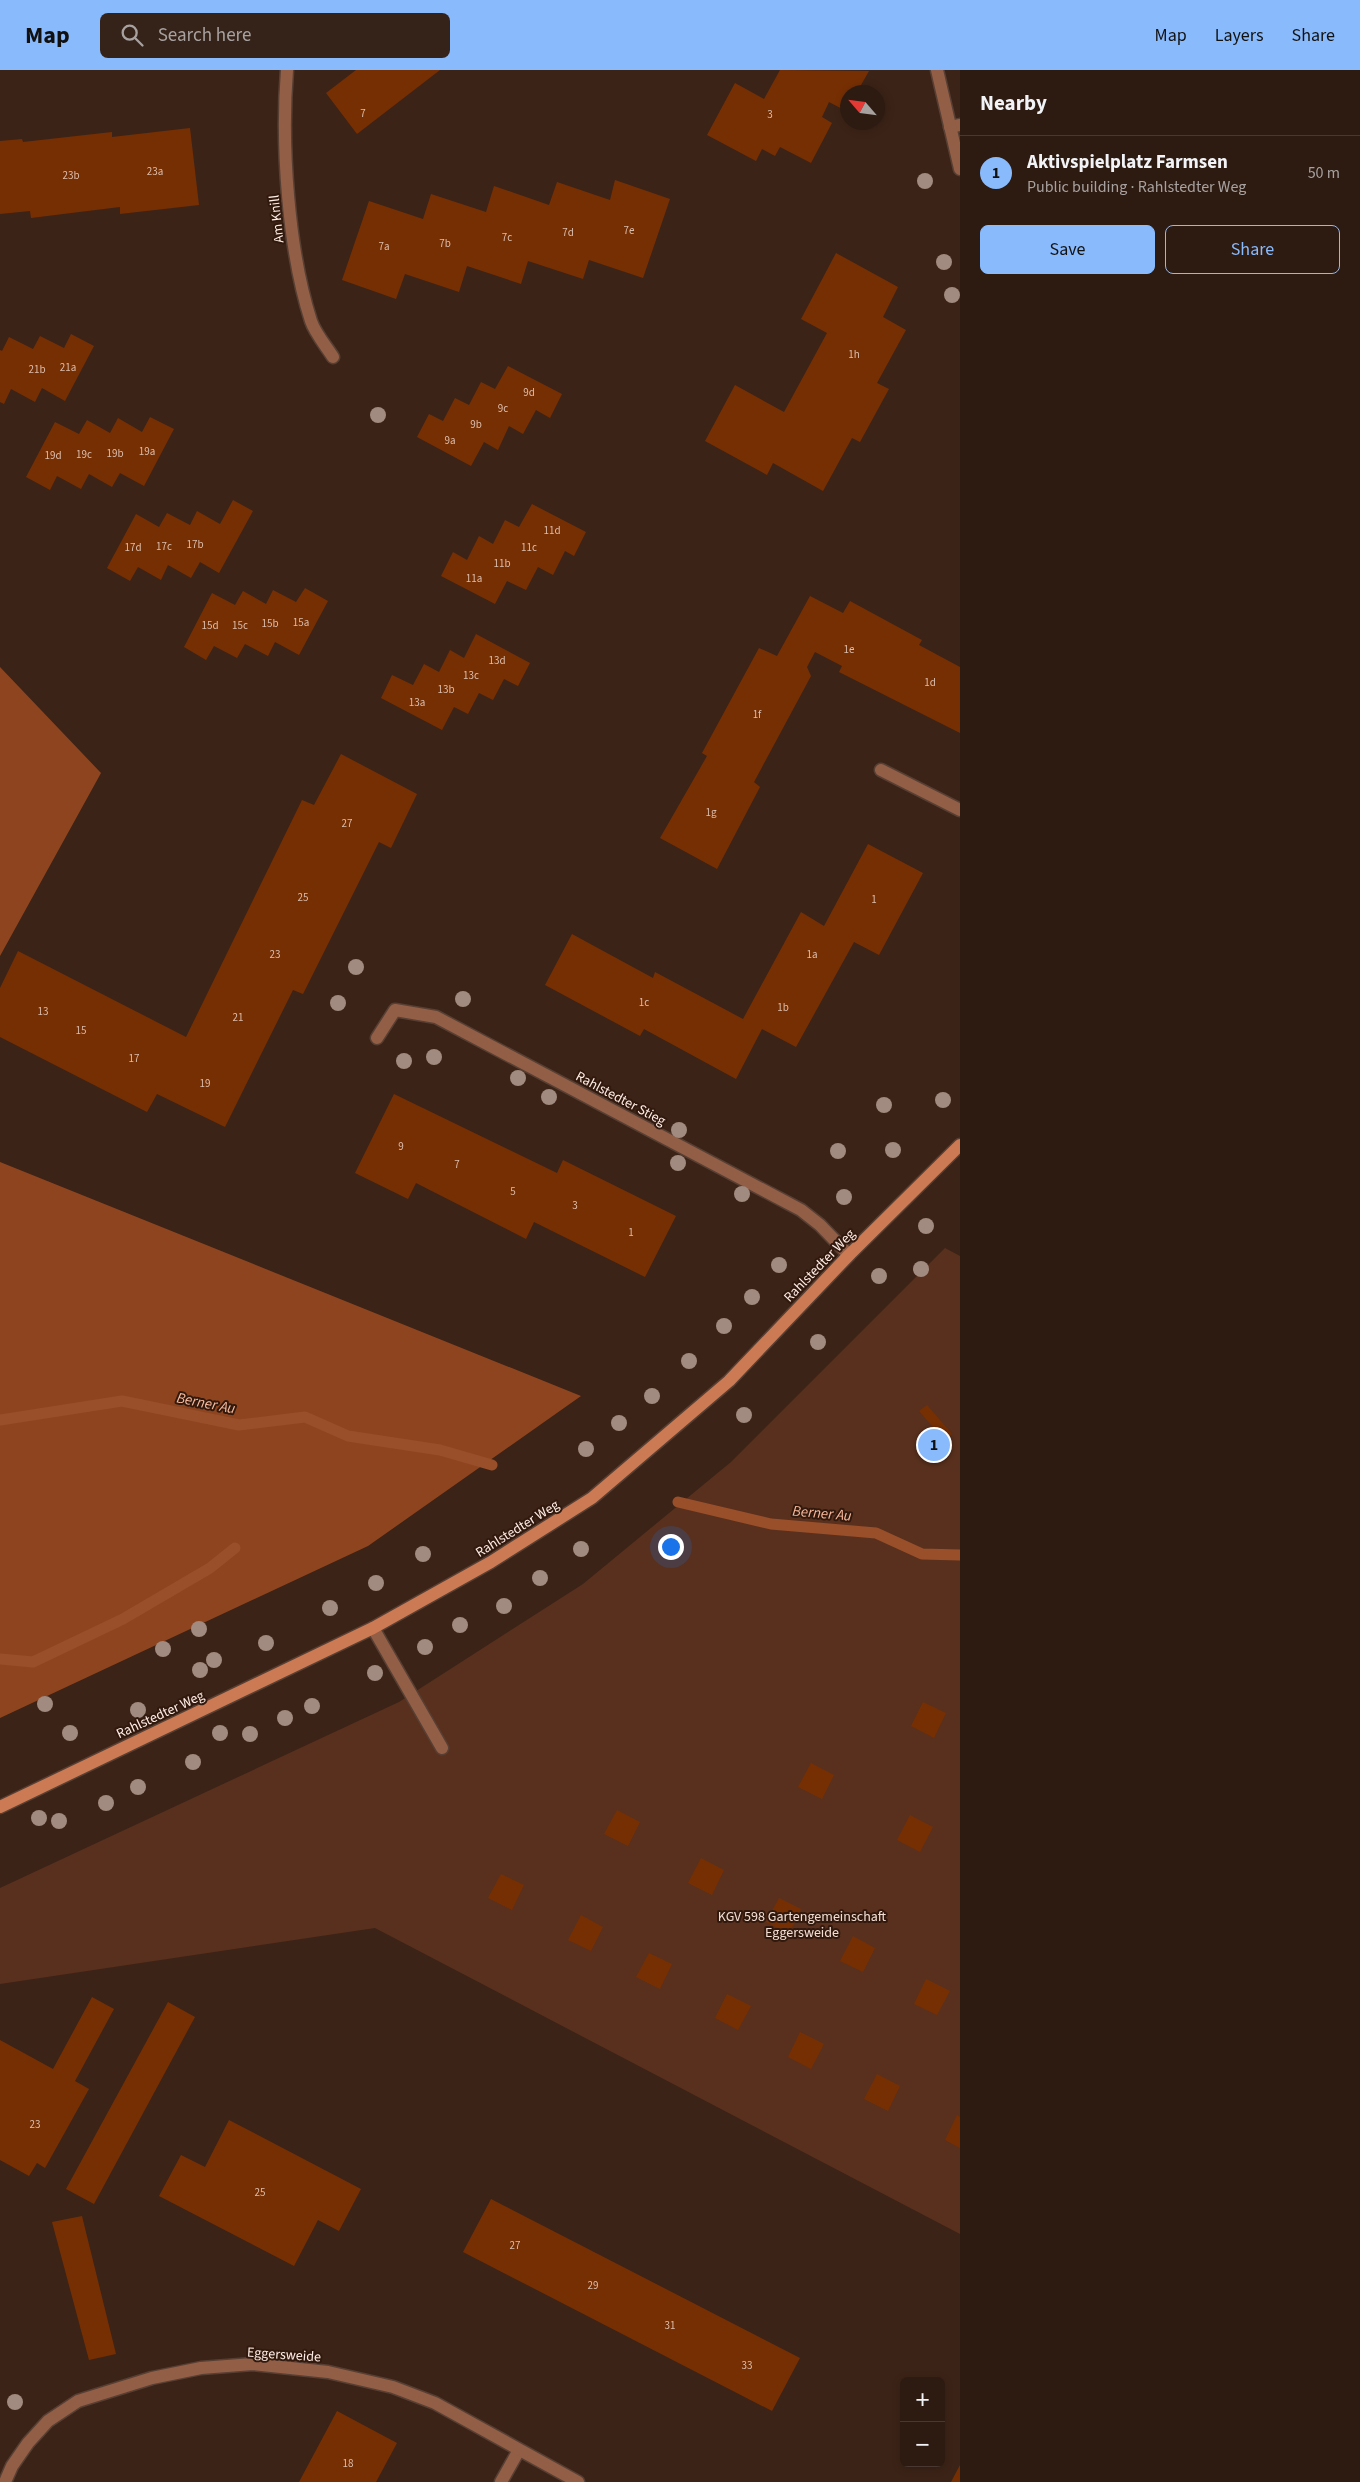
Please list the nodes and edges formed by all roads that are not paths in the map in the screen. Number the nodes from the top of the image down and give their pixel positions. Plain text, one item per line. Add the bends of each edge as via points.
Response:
1 (287, 70) edge
2 (937, 70) edge
3 (955, 126) edge
4 (960, 169) edge
5 (333, 357) dead end
6 (881, 770) dead end
7 (960, 810) edge
8 (377, 1038) dead end
9 (960, 1145) edge
10 (849, 1255) junction
11 (374, 1628) junction
12 (442, 1748) dead end
13 (0, 1806) edge
14 (519, 2450) junction
15 (6, 2482) edge
16 (501, 2482) edge
17 (578, 2482) edge

1 - 5 street, Am Knill via 287,179 294,247 311,323
2 - 3 street
3 - 4 street
6 - 7 street
8 - 10 street, Rahlstedter Stieg via 394,1010 436,1017 801,1210
9 - 10 main road, Rahlstedter Weg
10 - 11 main road, Rahlstedter Weg via 729,1381 592,1498 491,1562
11 - 12 street
11 - 13 main road, Rahlstedter Weg
14 - 15 street, Eggersweide via 435,2404 394,2387 328,2372 245,2365 200,2368 152,2378 78,2401 48,2421 28,2443 12,2466
14 - 16 street
14 - 17 street, Eggersweide

